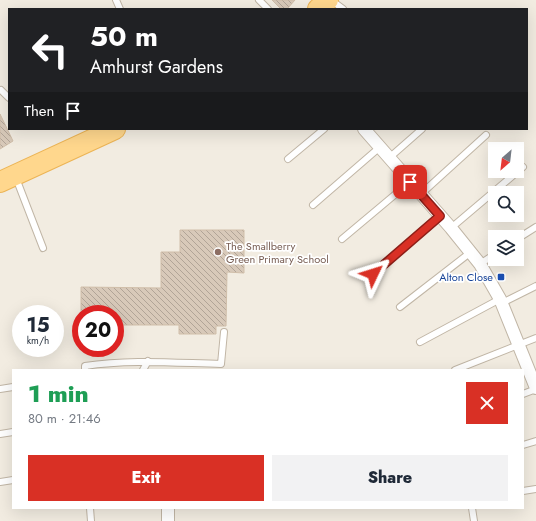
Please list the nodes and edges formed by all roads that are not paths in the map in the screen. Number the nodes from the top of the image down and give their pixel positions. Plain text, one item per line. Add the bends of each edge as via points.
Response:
1 (259, 0) edge
2 (329, 0) edge
3 (267, 8) edge
4 (319, 8) edge
5 (341, 8) edge
6 (2, 90) dead end
7 (8, 97) edge
8 (112, 130) edge
9 (323, 130) edge
10 (365, 130) edge
11 (421, 130) edge
12 (486, 134) dead end
13 (380, 147) junction
14 (389, 158) junction
15 (288, 159) dead end
16 (7, 178) edge
17 (510, 178) edge
18 (410, 182) junction
19 (421, 194) junction
20 (314, 205) dead end
21 (440, 216) junction
22 (536, 227) edge
23 (451, 228) junction
24 (524, 235) edge
25 (342, 239) dead end
26 (42, 248) dead end
27 (471, 252) junction
28 (488, 259) edge
29 (480, 264) junction
30 (373, 274) dead end
31 (536, 286) edge
32 (501, 301) junction
33 (400, 307) dead end
34 (224, 332) dead end
35 (536, 338) edge
36 (420, 342) dead end
37 (519, 344) junction
38 (148, 361) junction
39 (165, 362) junction
40 (85, 369) edge
41 (143, 369) edge
42 (166, 369) edge
43 (457, 369) edge
44 (12, 387) edge
45 (536, 388) edge
46 (0, 389) edge
47 (524, 394) edge
48 (12, 432) edge
49 (0, 434) edge
50 (536, 441) edge
51 (524, 445) edge
52 (12, 480) edge
53 (0, 482) edge
54 (536, 489) edge
55 (524, 491) edge
56 (90, 509) edge
57 (168, 509) edge
58 (472, 509) edge
59 (91, 521) edge
60 (168, 521) edge
61 (474, 521) edge

1 - 3 lane
2 - 4 main road
2 - 5 lane
6 - 7 lane
8 - 16 main road
9 - 15 lane
10 - 13 street
11 - 14 lane
12 - 19 lane
13 - 14 street
13 - 20 lane
14 - 18 street
16 - 26 lane
17 - 23 lane
18 - 19 street
18 - 25 lane
19 - 21 street
21 - 23 street
21 - 30 lane
22 - 24 lane
23 - 27 street
27 - 29 street
27 - 33 lane
28 - 29 lane
29 - 32 street
31 - 32 lane
32 - 36 lane
32 - 37 street
34 - 39 lane via 221,364
35 - 37 lane
37 - 43 lane
37 - 45 street
38 - 39 lane
38 - 40 lane via 106,363 85,366
38 - 41 lane
39 - 42 lane
44 - 46 lane
45 - 47 lane
48 - 49 lane
50 - 51 lane
52 - 53 lane
54 - 55 lane
56 - 59 lane
57 - 60 street
58 - 61 lane

